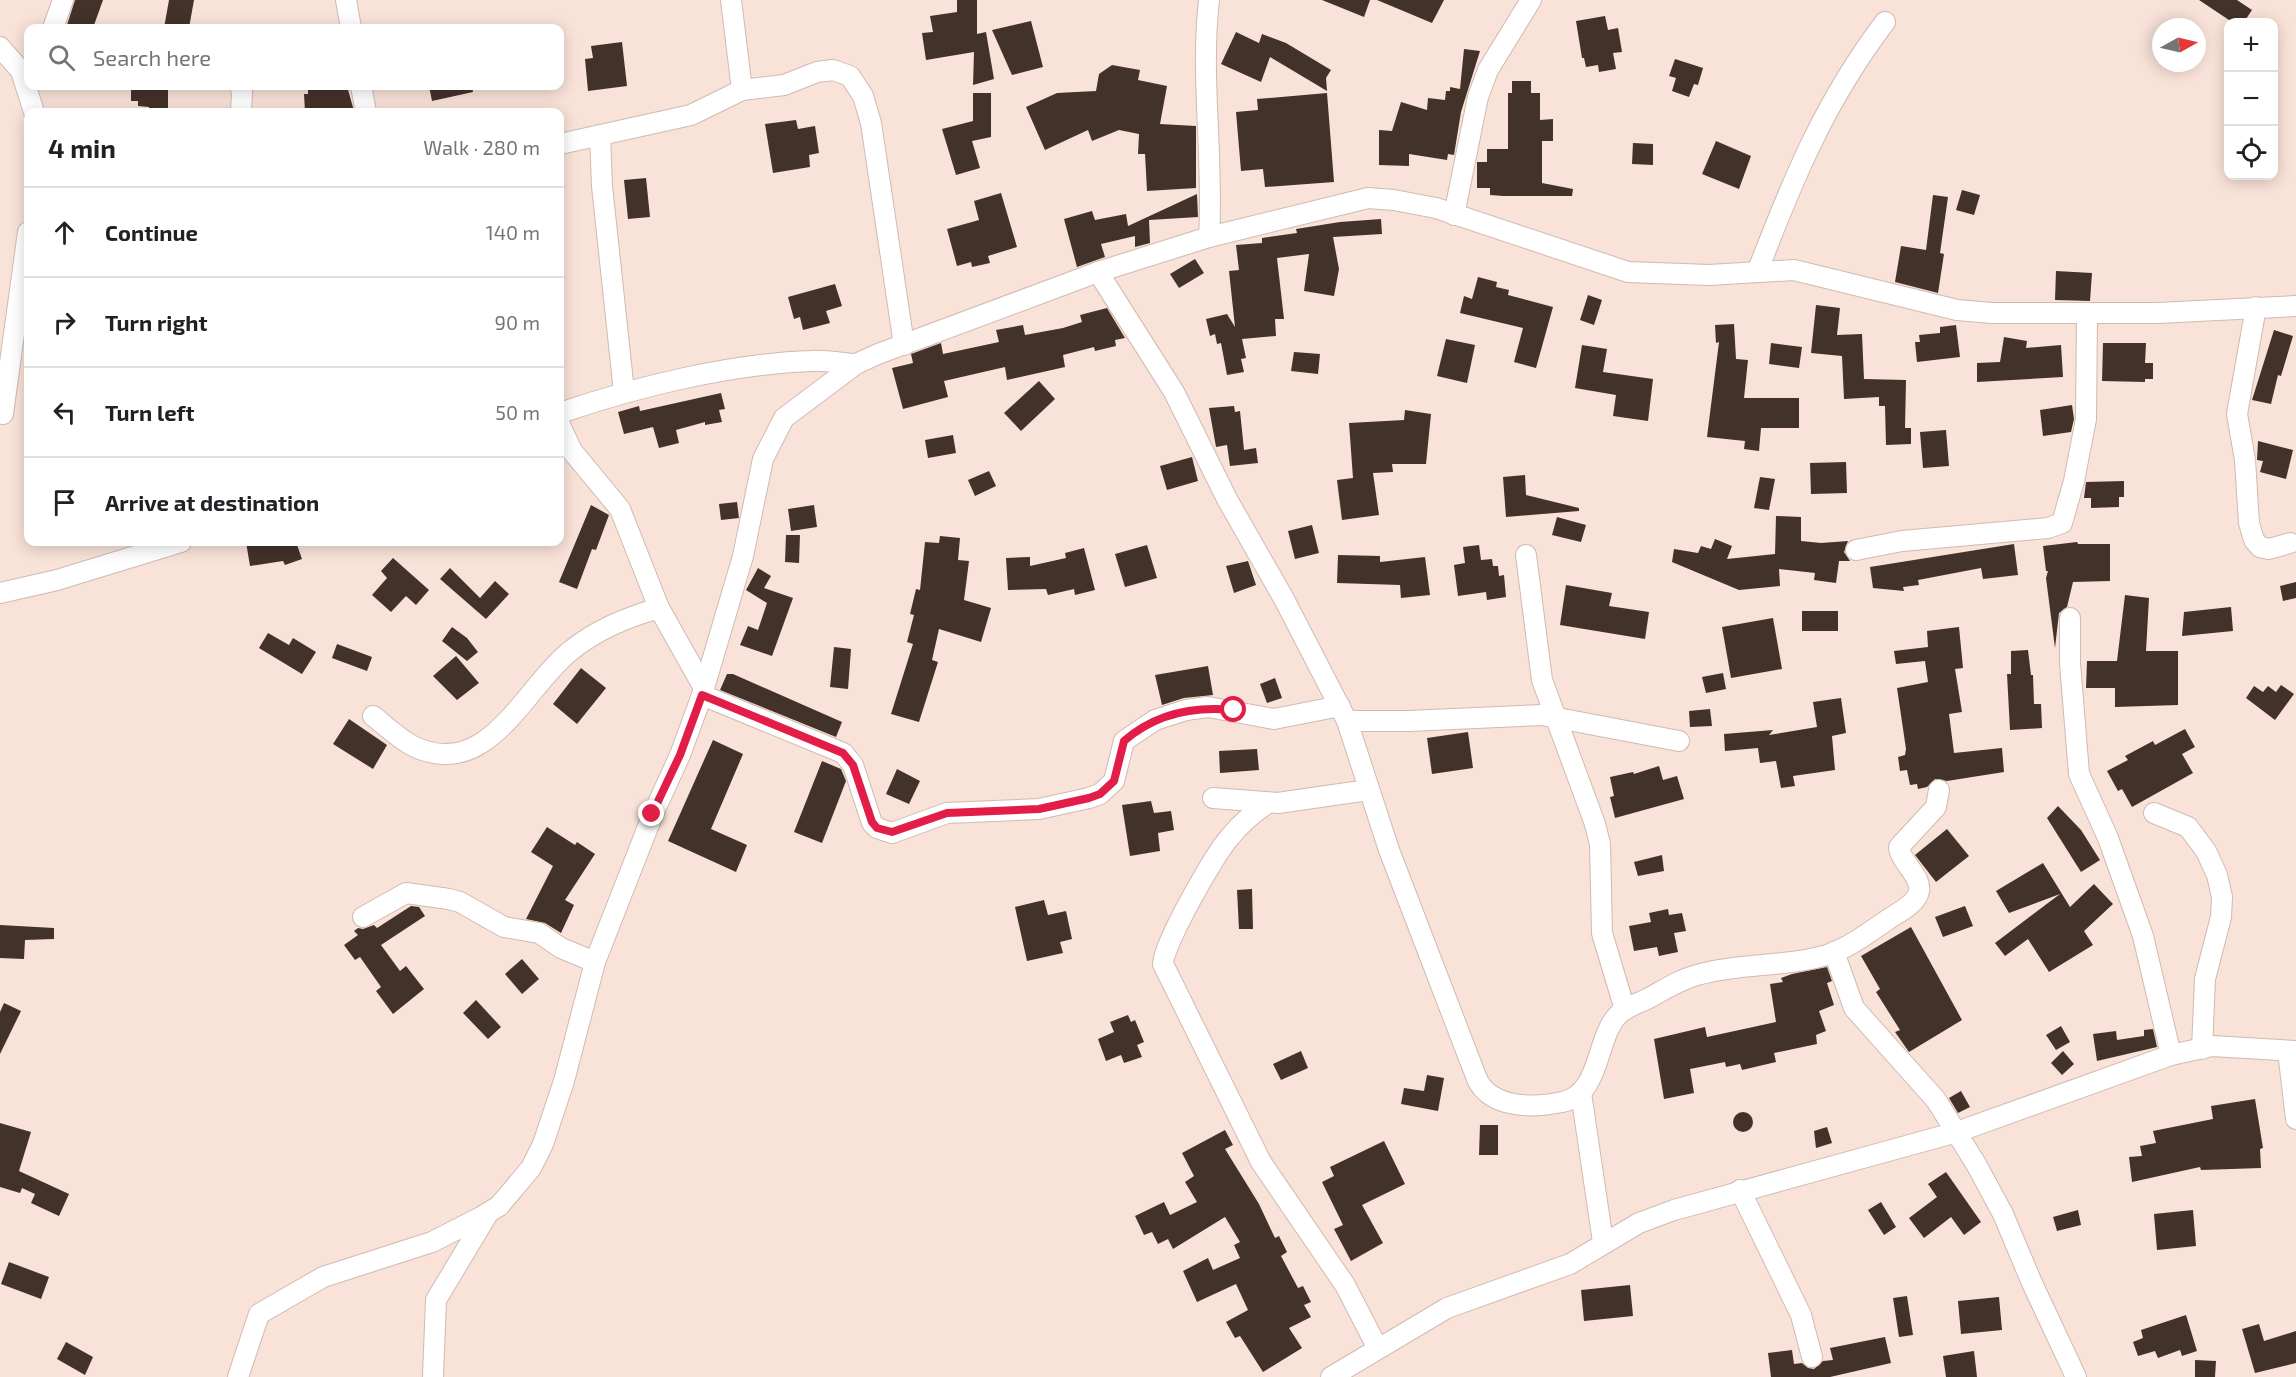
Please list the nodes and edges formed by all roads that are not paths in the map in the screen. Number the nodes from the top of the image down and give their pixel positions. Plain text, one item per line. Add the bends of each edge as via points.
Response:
1 (63, 0) edge
2 (346, 0) edge
3 (731, 0) edge
4 (1209, 0) edge
5 (1531, 0) edge
6 (1886, 22) dead end
7 (54, 24) edge
8 (350, 24) edge
9 (0, 47) edge
10 (24, 77) edge
11 (29, 90) edge
12 (241, 90) edge
13 (362, 90) edge
14 (742, 90) junction
15 (33, 108) edge
16 (241, 108) edge
17 (365, 108) edge
18 (600, 135) junction
19 (564, 143) edge
20 (1454, 215) junction
21 (1209, 237) junction
22 (1758, 270) junction
23 (1098, 272) junction
24 (24, 301) edge
25 (2295, 305) edge
26 (2256, 307) junction
27 (2087, 314) junction
28 (23, 318) edge
29 (904, 345) junction
30 (856, 364) junction
31 (624, 392) junction
32 (564, 412) edge
33 (3, 414) dead end
34 (564, 434) edge
35 (2290, 543) dead end
36 (168, 546) edge
37 (1856, 550) dead end
38 (1526, 555) dead end
39 (0, 593) edge
40 (659, 608) junction
41 (2070, 618) dead end
42 (703, 691) junction
43 (1343, 713) junction
44 (373, 716) dead end
45 (1557, 716) junction
46 (1678, 741) dead end
47 (1368, 790) junction
48 (1938, 790) dead end
49 (1213, 798) dead end
50 (1268, 803) junction
51 (2154, 813) dead end
52 (363, 917) dead end
53 (1834, 952) junction
54 (595, 962) junction
55 (1625, 1010) junction
56 (2202, 1049) junction
57 (2292, 1051) edge
58 (2171, 1055) junction
59 (1581, 1093) junction
60 (2296, 1119) edge
61 (1957, 1132) junction
62 (1740, 1190) junction
63 (488, 1212) junction
64 (1603, 1242) junction
65 (1377, 1347) junction
66 (1812, 1357) dead end
67 (238, 1377) edge
68 (433, 1377) edge
69 (1330, 1377) edge
70 (2076, 1377) edge

1 - 7 street
2 - 8 street
3 - 14 street
4 - 21 street via 1205,55
5 - 20 street via 1488,70 1478,97
6 - 22 street via 1854,64 1819,123
9 - 10 street
11 - 15 street
12 - 16 street
13 - 17 street
14 - 18 street via 691,115
14 - 29 street via 784,85 833,69 849,76 858,88 871,123
18 - 19 street
18 - 31 street
20 - 21 street via 1405,202 1368,198
20 - 22 street via 1628,272 1709,275
21 - 23 street
22 - 27 street via 1794,270 1957,310
23 - 29 street
23 - 43 street via 1174,392
24 - 28 street
25 - 26 street
26 - 27 street
26 - 35 street via 2237,414 2249,523 2260,547 2269,549
27 - 37 street via 2086,419 2062,523 2048,528 1902,541
28 - 33 street
29 - 30 street
30 - 31 street via 812,360 752,367
30 - 42 street via 799,405 775,433 763,459 743,556
31 - 32 street
34 - 40 street via 572,451 624,515
36 - 39 street
38 - 45 street via 1539,668
40 - 42 street
40 - 44 street via 600,630 567,654 487,741 467,750 450,754 413,746
41 - 58 street via 2079,774 2108,838 2143,936
42 - 43 street via 843,753 853,765 872,822 877,828 892,832 947,813 1039,809 1100,794 1114,781 1124,741 1155,720 1186,710 1208,707 1274,719
42 - 54 street
43 - 45 street via 1409,721
43 - 47 street
45 - 46 street
45 - 55 street via 1590,804 1600,844 1602,933
47 - 50 street
47 - 59 street via 1481,1087 1494,1099 1525,1104 1562,1102
48 - 53 street via 1936,807 1899,847 1919,885 1918,894 1907,908
49 - 50 street
50 - 65 street via 1252,813 1227,839 1177,929 1163,964 1260,1162 1345,1285
51 - 56 street via 2188,827 2206,852 2222,897 2221,917 2205,979
52 - 54 street via 406,893 449,899 504,927 539,933 561,948
53 - 55 street via 1699,974
53 - 61 street via 1854,1008 1936,1100
54 - 63 street via 543,1144 521,1182
55 - 59 street via 1612,1024
56 - 57 street via 2212,1046
56 - 58 street
57 - 60 street
58 - 61 street
59 - 64 street
61 - 62 street
61 - 70 street via 2003,1214
62 - 64 street via 1653,1217
62 - 66 street via 1801,1315
63 - 67 street via 432,1242 323,1277 259,1314
63 - 68 street via 436,1300
64 - 65 street via 1570,1264 1447,1308
65 - 69 street

